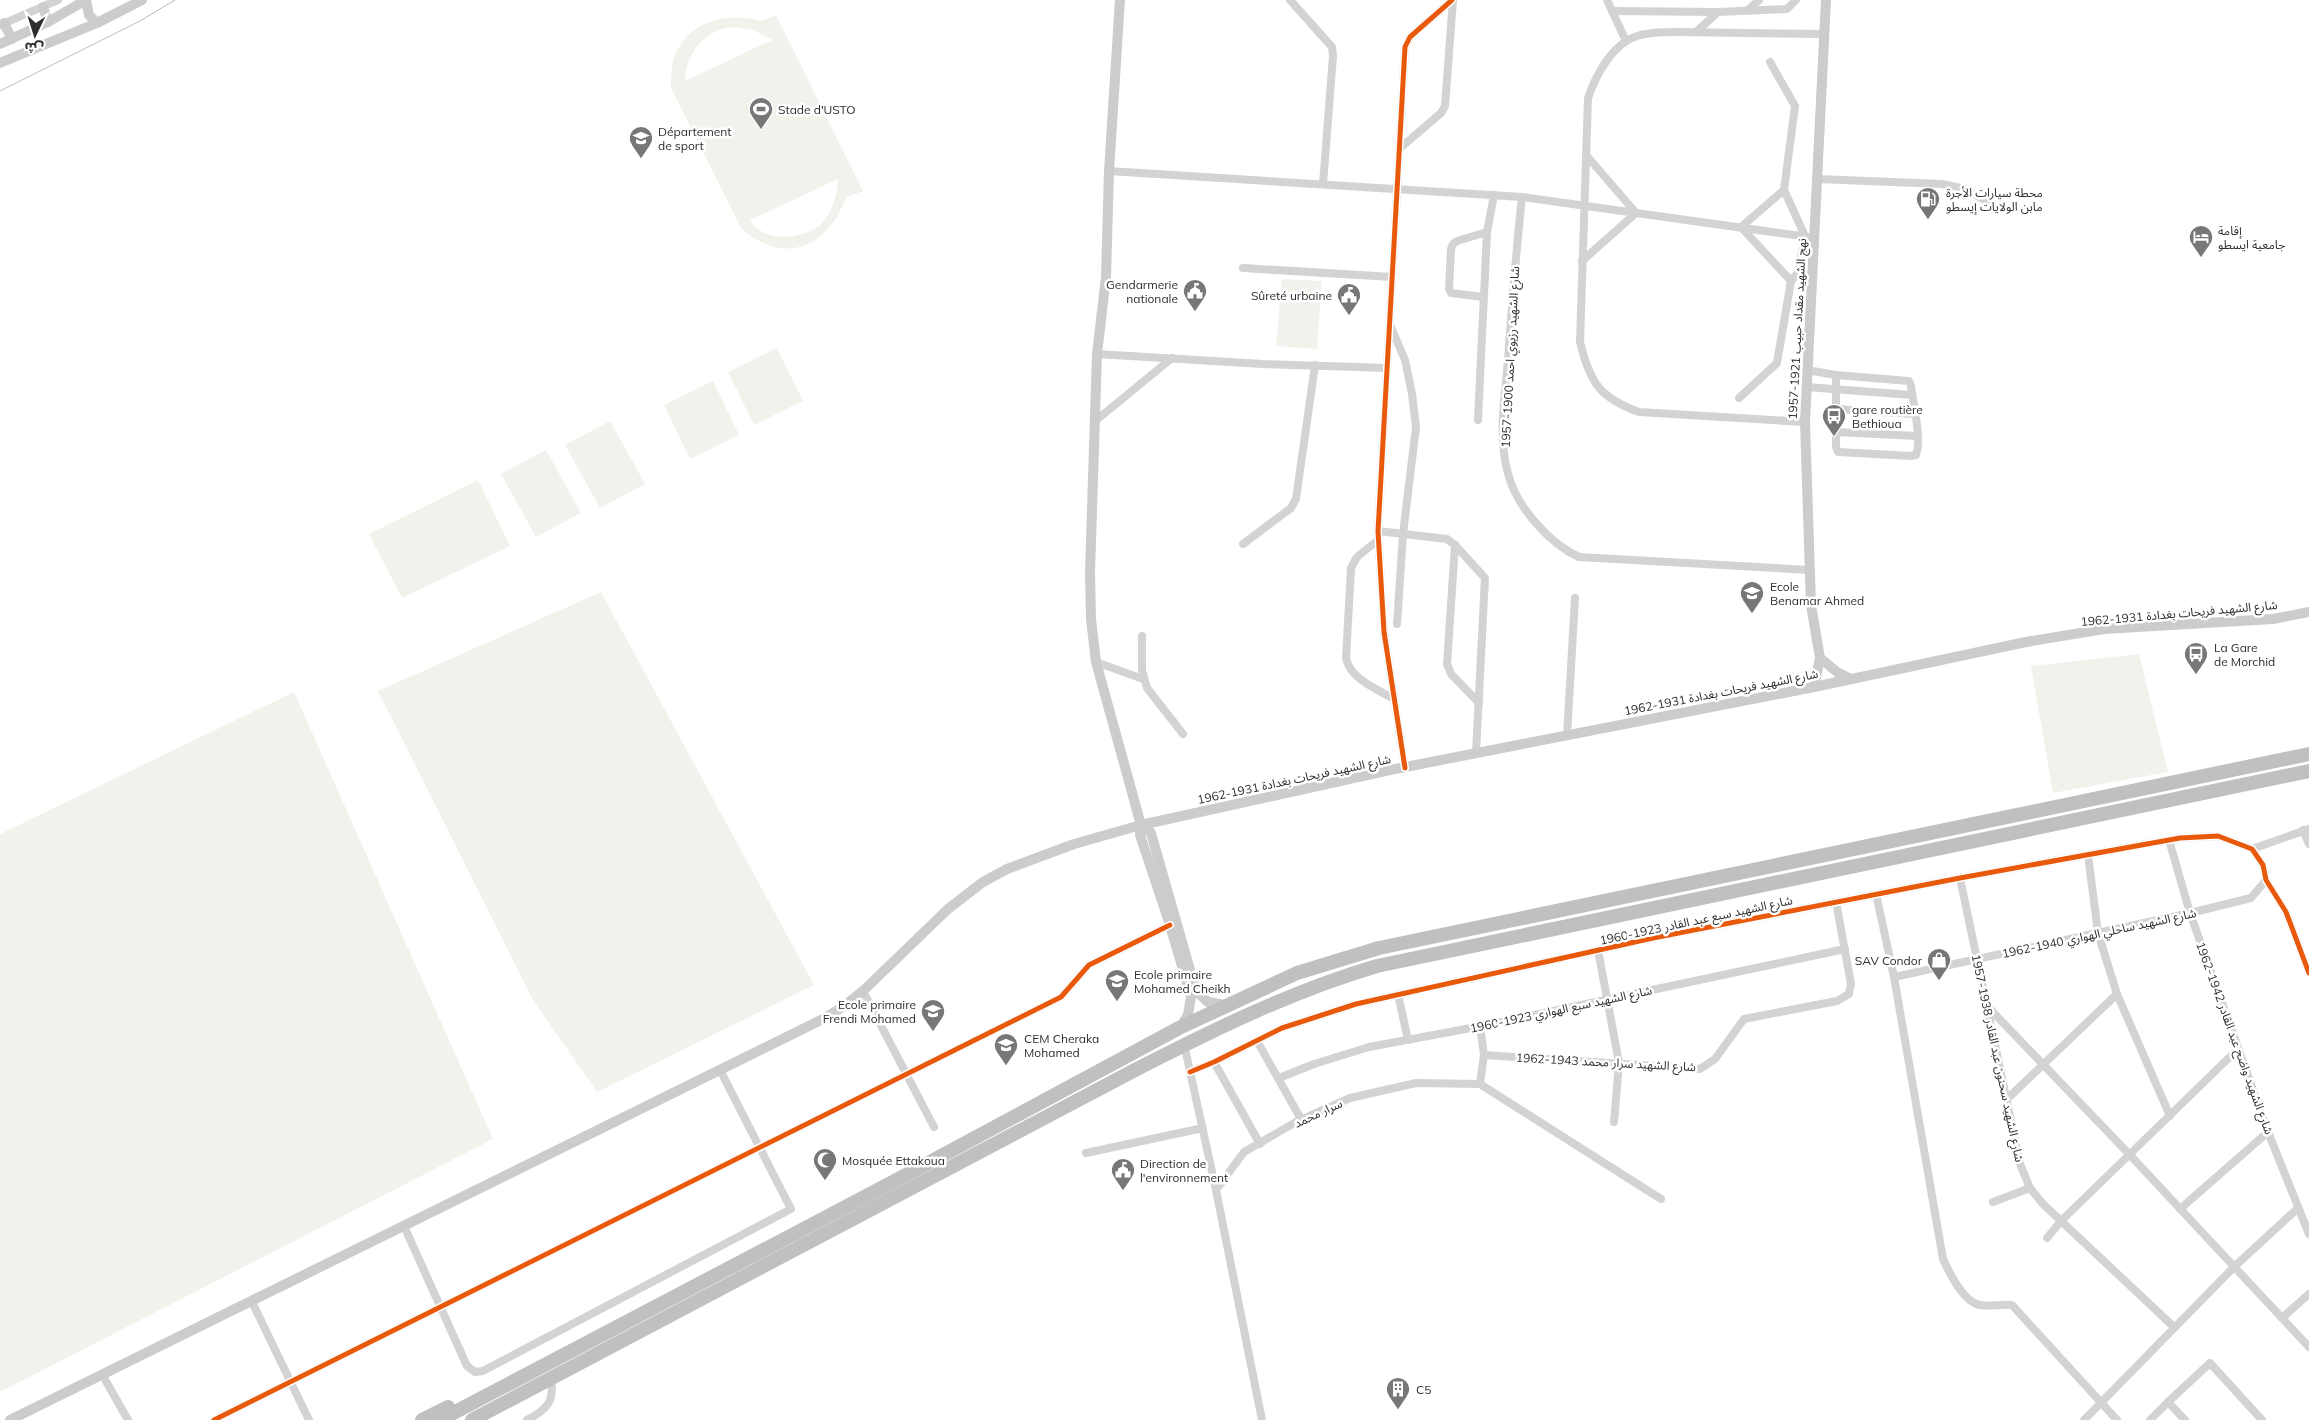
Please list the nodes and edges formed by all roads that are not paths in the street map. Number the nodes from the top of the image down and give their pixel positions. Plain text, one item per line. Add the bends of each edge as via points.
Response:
1 (58, 0) edge
2 (86, 0) edge
3 (142, 0) edge
4 (1120, 0) edge
5 (1290, 0) edge
6 (1453, 0) edge
7 (1607, 0) edge
8 (1759, 0) edge
9 (1796, 0) edge
10 (1826, 0) edge
11 (130, 3) edge
12 (43, 7) junction
13 (1748, 10) junction
14 (1612, 11) junction
15 (1718, 12) junction
16 (48, 22) junction
17 (97, 22) junction
18 (2, 24) edge
19 (1696, 32) junction
20 (1824, 34) junction
21 (12, 39) junction
22 (1626, 41) junction
23 (0, 44) edge
24 (1770, 62) dead end
25 (0, 63) edge
26 (1400, 149) junction
27 (1586, 154) junction
28 (1109, 171) junction
29 (1817, 179) junction
30 (1323, 184) junction
31 (1397, 189) junction
32 (1784, 190) junction
33 (1494, 195) junction
34 (1522, 197) junction
35 (1988, 202) dead end
36 (1584, 206) junction
37 (1636, 213) junction
38 (1741, 227) junction
39 (1487, 232) junction
40 (1810, 237) junction
41 (1582, 261) junction
42 (1243, 268) dead end
43 (1392, 277) junction
44 (1790, 281) junction
45 (1483, 298) junction
46 (1389, 323) junction
47 (1097, 354) junction
48 (1172, 358) junction
49 (1315, 365) junction
50 (1386, 368) junction
51 (1807, 370) junction
52 (1836, 375) junction
53 (1806, 387) junction
54 (1836, 391) junction
55 (1912, 395) junction
56 (1739, 398) dead end
57 (1836, 409) junction
58 (1914, 414) junction
59 (1478, 420) dead end
60 (1094, 422) junction
61 (1805, 422) junction
62 (1836, 432) junction
63 (1917, 436) junction
64 (1378, 531) junction
65 (1403, 534) junction
66 (1378, 540) junction
67 (1243, 544) dead end
68 (1456, 545) junction
69 (1809, 570) junction
70 (1575, 598) dead end
71 (2309, 612) edge
72 (1397, 624) dead end
73 (1142, 636) dead end
74 (1820, 658) junction
75 (1096, 662) junction
76 (1143, 679) junction
77 (1850, 679) junction
78 (1814, 687) junction
79 (1394, 700) junction
80 (1479, 703) junction
81 (1183, 734) dead end
82 (1567, 736) junction
83 (1476, 754) junction
84 (2309, 754) edge
85 (1404, 768) junction
86 (2309, 771) edge
87 (1141, 825) junction
88 (2306, 830) edge
89 (2168, 840) junction
90 (2309, 844) edge
91 (2252, 849) junction
92 (2088, 855) junction
93 (1960, 878) junction
94 (2266, 880) junction
95 (1876, 894) junction
96 (1836, 902) junction
97 (2190, 913) junction
98 (1173, 924) junction
99 (2098, 933) junction
100 (1844, 949) junction
101 (1598, 950) junction
102 (1977, 959) junction
103 (2309, 973) edge
104 (1894, 977) junction
105 (863, 991) junction
106 (1398, 994) junction
107 (2117, 994) junction
108 (1609, 1000) junction
109 (1225, 1005) junction
110 (1987, 1007) junction
111 (1480, 1027) junction
112 (1179, 1028) junction
113 (1408, 1040) junction
114 (1257, 1041) junction
115 (1184, 1044) junction
116 (2238, 1049) junction
117 (1484, 1055) junction
118 (1214, 1062) junction
119 (1620, 1063) junction
120 (2043, 1065) junction
121 (720, 1070) junction
122 (1190, 1072) junction
123 (906, 1074) junction
124 (1279, 1078) junction
125 (1480, 1084) junction
126 (2006, 1100) junction
127 (2170, 1116) junction
128 (1301, 1119) junction
129 (1614, 1122) dead end
130 (934, 1126) dead end
131 (1203, 1128) junction
132 (2268, 1132) junction
133 (1260, 1144) junction
134 (759, 1148) junction
135 (1086, 1153) dead end
136 (2130, 1155) junction
137 (2030, 1188) junction
138 (1216, 1190) junction
139 (1661, 1199) dead end
140 (1993, 1202) dead end
141 (2298, 1208) junction
142 (2180, 1209) junction
143 (2061, 1221) junction
144 (404, 1226) junction
145 (2309, 1234) edge
146 (2047, 1238) dead end
147 (2234, 1267) junction
148 (2309, 1294) edge
149 (252, 1302) junction
150 (442, 1307) junction
151 (2282, 1318) junction
152 (2174, 1327) junction
153 (2309, 1348) edge
154 (103, 1376) junction
155 (551, 1380) junction
156 (292, 1382) junction
157 (502, 1386) junction
158 (2100, 1402) junction
159 (2168, 1402) junction
160 (10, 1420) edge
161 (128, 1420) edge
162 (214, 1420) edge
163 (309, 1420) edge
164 (422, 1420) edge
165 (440, 1420) edge
166 (472, 1420) edge
167 (527, 1420) edge
168 (1262, 1420) edge
169 (2084, 1420) edge
170 (2117, 1420) edge
171 (2150, 1420) edge
172 (2185, 1420) edge
173 (2262, 1420) edge

1 - 12 street
2 - 16 main road
2 - 17 main road via 89,15
3 - 11 main road
4 - 28 main road
5 - 30 street via 1332,47
6 - 26 street via 1445,106
6 - 26 street via 1410,37 1405,47
7 - 14 street
8 - 13 street
9 - 13 street via 1787,8
10 - 20 main road, نهج الشهيد مقداد حبيب 1921-1957
11 - 17 main road
12 - 16 main road
12 - 18 street
13 - 15 street
14 - 15 street
14 - 22 street
15 - 19 street
16 - 21 main road
17 - 25 main road
18 - 21 main road
19 - 20 street
19 - 22 street via 1651,33
20 - 29 main road, نهج الشهيد مقداد حبيب 1921-1957
21 - 23 main road
22 - 27 street via 1618,47 1594,82 1588,98
24 - 32 street via 1795,106
26 - 31 street
27 - 36 street
27 - 37 street
28 - 30 street
28 - 47 main road via 1106,277
29 - 35 street via 1942,184 1965,189
29 - 40 main road, نهج الشهيد مقداد حبيب 1921-1957
30 - 31 street
31 - 33 street
31 - 43 street
32 - 38 street
32 - 40 street
33 - 34 street
33 - 39 street
34 - 36 street
34 - 69 street, شارع الشهيد رزيوي احمد 1900-1957 via 1503,452 1509,478 1528,511 1556,544 1579,557
36 - 37 street
36 - 41 street
37 - 38 street
37 - 41 street
38 - 40 street
38 - 44 street
39 - 45 street
39 - 45 street via 1453,244 1449,289 1451,294
40 - 44 street via 1798,273
40 - 51 main road, نهج الشهيد مقداد حبيب 1921-1957
41 - 61 street via 1580,342 1586,364 1598,386 1616,404 1661,415
42 - 43 street
43 - 46 street
44 - 56 street via 1777,363
45 - 59 street
46 - 50 street
46 - 65 street via 1405,360 1415,411 1416,427
47 - 48 street
47 - 60 main road
48 - 49 street
48 - 60 street
49 - 50 street
49 - 67 street via 1296,499 1291,508
50 - 64 street
51 - 52 street
51 - 53 main road, نهج الشهيد مقداد حبيب 1921-1957
52 - 54 street
52 - 55 street via 1904,379 1909,381
53 - 54 street
53 - 61 main road, نهج الشهيد مقداد حبيب 1921-1957
54 - 55 street
54 - 57 street
55 - 58 street
57 - 58 street
57 - 62 street
58 - 63 street
60 - 75 main road via 1090,572
61 - 69 main road, نهج الشهيد مقداد حبيب 1921-1957
62 - 63 street
62 - 63 street via 1836,447 1843,454 1916,455
64 - 65 street
64 - 66 street
65 - 68 street via 1446,539
65 - 72 street
66 - 79 street via 1381,605
66 - 79 street via 1357,557 1351,568 1346,658 1354,675
68 - 80 street via 1487,583
68 - 80 street via 1447,664 1451,674
69 - 74 main road, نهج الشهيد مقداد حبيب 1921-1957
70 - 82 street
71 - 77 main road, شارع الشهيد فريحات بغدادة 1931-1962 via 2273,619 2104,629
73 - 76 street
74 - 77 main road
74 - 78 main road
75 - 76 street
75 - 87 main road
76 - 81 street via 1151,696
77 - 78 main road, شارع الشهيد فريحات بغدادة 1931-1962
78 - 82 main road, شارع الشهيد فريحات بغدادة 1931-1962
79 - 85 street
80 - 83 street
82 - 83 main road, شارع الشهيد فريحات بغدادة 1931-1962
83 - 85 main road, شارع الشهيد فريحات بغدادة 1931-1962
84 - 109 highway via 1379,948 1297,973
85 - 87 main road, شارع الشهيد فريحات بغدادة 1931-1962
86 - 115 highway via 1377,966 1304,989
87 - 98 main road via 1151,833
87 - 105 main road, شارع الشهيد فريحات بغدادة 1931-1962 via 1074,844 1007,869 983,882 948,909
88 - 90 street
88 - 91 street
89 - 91 street, شارع الشهيد سبع عبد القادر 1923-1960 via 2218,836
89 - 92 street, شارع الشهيد سبع عبد القادر 1923-1960
89 - 97 street, شارع الشهيد واضح عبد القادر 1942-1962
91 - 94 street via 2263,865
92 - 93 street, شارع الشهيد سبع عبد القادر 1923-1960
92 - 99 street
93 - 95 street, شارع الشهيد سبع عبد القادر 1923-1960
93 - 102 street, شارع الشهيد سحنون عبد القادر 1938-1957
94 - 97 street, شارع الشهيد ساحلي الهواري 1940-1962 via 2251,898
94 - 103 street via 2286,912
95 - 96 street, شارع الشهيد سبع عبد القادر 1923-1960
95 - 104 street
96 - 100 street, شارع الشهيد سرار محمد 1943-1962
96 - 101 street, شارع الشهيد سبع عبد القادر 1923-1960
97 - 99 street, شارع الشهيد ساحلي الهواري 1940-1962
97 - 116 street, شارع الشهيد واضح عبد القادر 1942-1962
98 - 109 main road via 1196,991 1208,1002
98 - 112 main road via 1191,998 1188,1015
98 - 123 street via 1089,965 1061,997
99 - 102 street, شارع الشهيد ساحلي الهواري 1940-1962
99 - 107 street
100 - 108 street, شارع الشهيد سبع الهواري 1923-1960
100 - 119 street, شارع الشهيد سرار محمد 1943-1962 via 1851,984 1848,994 1837,1000 1744,1019 1715,1059 1700,1069
101 - 106 street, شارع الشهيد سبع عبد القادر 1923-1960
101 - 108 street
102 - 104 street, شارع الشهيد ساحلي الهواري 1940-1962
102 - 110 street, شارع الشهيد سحنون عبد القادر 1938-1957
104 - 158 street via 1943,1259 1952,1280 1978,1305 2012,1305
105 - 121 main road, شارع الشهيد فريحات بغدادة 1931-1962 via 825,1018
105 - 123 street
106 - 113 street
106 - 114 street, شارع الشهيد سبع عبد القادر 1923-1960 via 1306,1019
107 - 120 street
107 - 127 street
108 - 111 street, شارع الشهيد سبع الهواري 1923-1960
108 - 119 street
109 - 112 highway
110 - 120 street
110 - 126 street, شارع الشهيد سحنون عبد القادر 1938-1957
111 - 113 street, شارع الشهيد سبع الهواري 1923-1960
111 - 117 street
112 - 157 highway via 892,1183
113 - 124 street, شارع الشهيد سبع الهواري 1923-1960 via 1369,1047
114 - 118 street, شارع الشهيد سبع عبد القادر 1923-1960
114 - 124 street
115 - 122 street
115 - 155 highway
116 - 127 street
116 - 132 street, شارع الشهيد واضح عبد القادر 1942-1962
117 - 119 street, شارع الشهيد سرار محمد 1943-1962
117 - 125 street
118 - 122 street, شارع الشهيد سبع عبد القادر 1923-1960
118 - 133 street
119 - 129 street
120 - 126 street
120 - 136 street
121 - 134 street
121 - 144 main road, شارع الشهيد فريحات بغدادة 1931-1962
122 - 131 street
123 - 130 street
123 - 134 street
124 - 128 street
125 - 128 street, سرار محمد via 1416,1083 1350,1098
125 - 139 street
126 - 137 street, شارع الشهيد سحنون عبد القادر 1938-1957 via 2020,1164
127 - 136 street
128 - 133 street, سرار محمد
131 - 135 street
131 - 138 street
132 - 141 street, شارع الشهيد واضح عبد القادر 1942-1962
132 - 142 street
133 - 138 street, سرار محمد via 1244,1152
134 - 150 street
134 - 150 street via 791,1209 483,1371 472,1371 467,1366
136 - 142 street
136 - 143 street
137 - 140 street
137 - 143 street, شارع الشهيد سحنون عبد القادر 1938-1957
138 - 168 street
141 - 145 street, شارع الشهيد واضح عبد القادر 1942-1962
141 - 147 street
142 - 147 street
143 - 146 street
143 - 152 street, شارع الشهيد سحنون عبد القادر 1938-1957
144 - 149 main road, شارع الشهيد فريحات بغدادة 1931-1962
144 - 150 street
147 - 151 street
147 - 152 street
148 - 151 street
149 - 154 main road, شارع الشهيد فريحات بغدادة 1931-1962
149 - 156 street
150 - 156 street
151 - 153 street
152 - 158 street
154 - 160 main road, شارع الشهيد فريحات بغدادة 1931-1962
154 - 161 street
155 - 166 highway
155 - 167 street via 551,1402
156 - 162 street
156 - 163 street
157 - 164 highway via 462,1399
157 - 165 highway
158 - 169 street
158 - 170 street
159 - 171 street
159 - 172 street
159 - 173 street via 2210,1363

